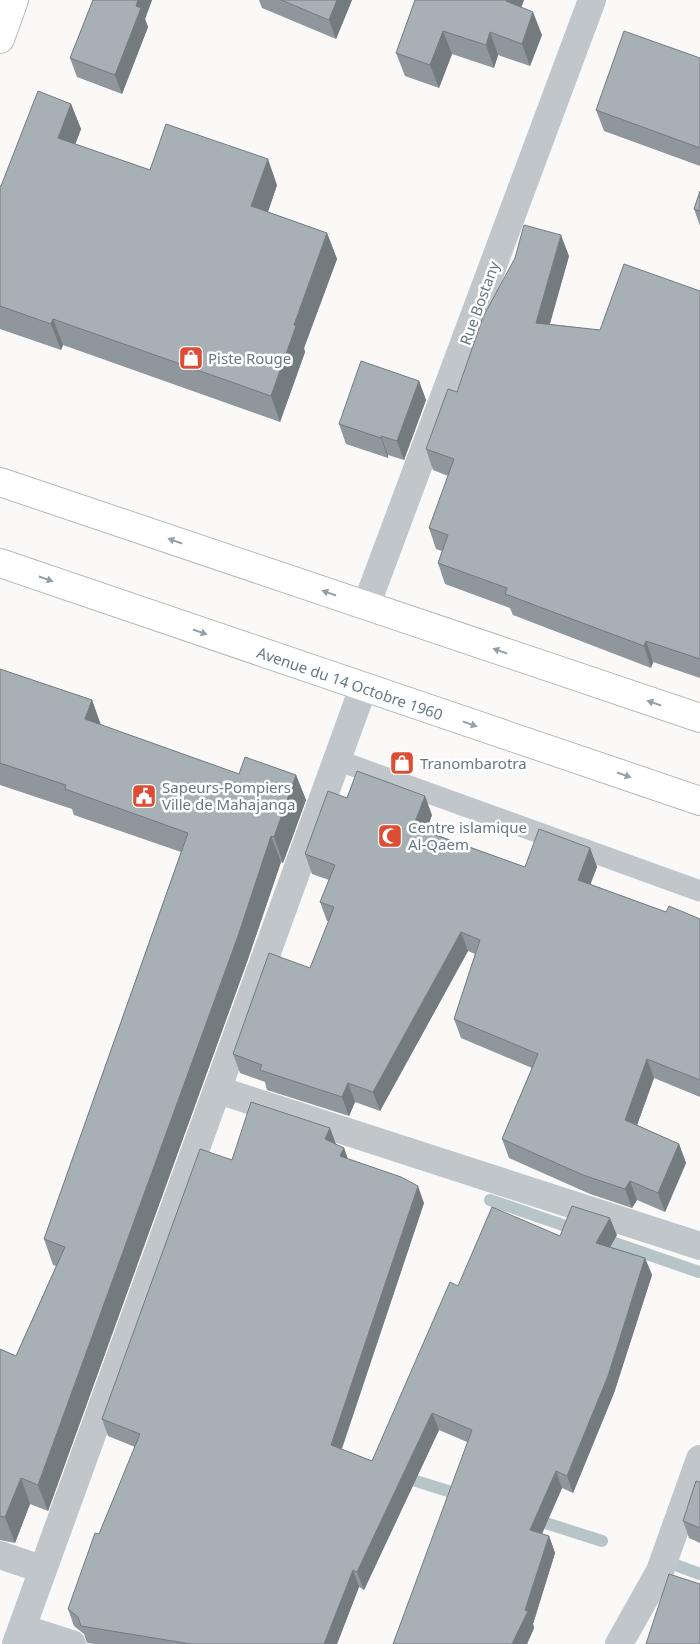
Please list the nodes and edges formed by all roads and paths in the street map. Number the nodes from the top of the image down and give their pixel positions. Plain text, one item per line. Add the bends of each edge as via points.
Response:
1 (14, 0) edge
2 (592, 0) edge
3 (0, 38) edge
4 (0, 482) edge
5 (0, 563) edge
6 (366, 606) junction
7 (363, 688) junction
8 (700, 718) edge
9 (337, 760) junction
10 (700, 801) edge
11 (700, 891) edge
12 (218, 1090) junction
13 (700, 1246) edge
14 (700, 1459) edge
15 (0, 1555) edge
16 (41, 1569) junction
17 (19, 1636) edge
18 (72, 1644) edge
19 (619, 1644) edge

1 - 3 main road
2 - 6 street, Rue Bostany
6 -> 4 main road
5 -> 7 main road, Avenue du 14 Octobre 1960
8 -> 6 main road
7 - 9 street
7 -> 10 main road, Avenue du 14 Octobre 1960
9 - 11 lane
9 - 12 street
12 - 13 street
12 - 16 street
14 - 19 street via 660,1571
15 - 16 street
16 - 17 street
17 - 18 street

